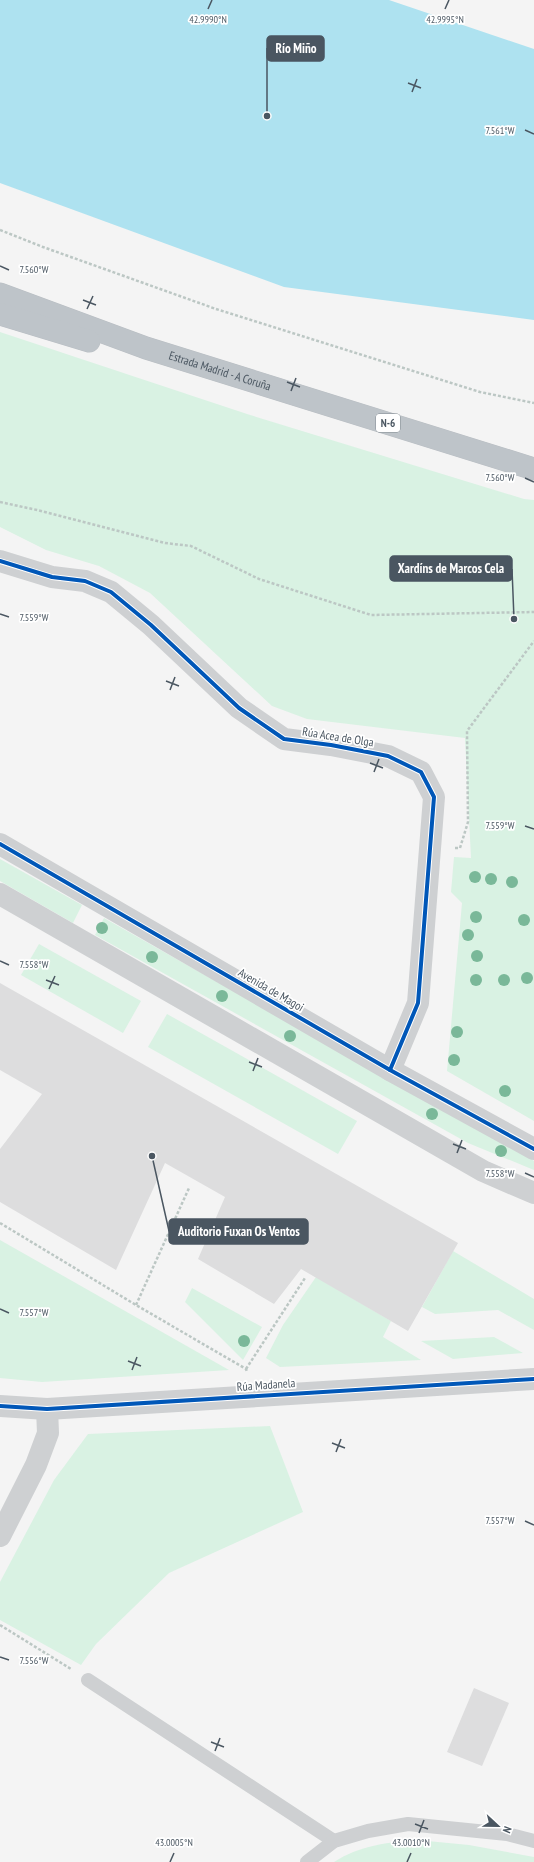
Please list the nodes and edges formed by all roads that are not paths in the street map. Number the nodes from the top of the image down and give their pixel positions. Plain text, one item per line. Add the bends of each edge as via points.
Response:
1 (0, 287) edge
2 (0, 294) edge
3 (48, 312) junction
4 (0, 314) edge
5 (247, 380) junction
6 (534, 469) edge
7 (0, 561) edge
8 (0, 844) edge
9 (0, 894) edge
10 (390, 1070) junction
11 (534, 1149) edge
12 (534, 1193) edge
13 (534, 1378) edge
14 (0, 1406) edge
15 (47, 1409) junction
16 (0, 1536) edge
17 (88, 1680) dead end
18 (334, 1841) junction
19 (534, 1841) edge
20 (307, 1862) edge

1 - 3 highway
2 - 3 highway, Estrada Madrid - A Coruña / N-6
3 - 5 highway, Estrada Madrid - A Coruña / N-6 via 146,348
4 - 5 highway via 73,337
5 - 6 highway, Estrada Madrid - A Coruña / N-6
7 - 10 street, Rúa Acea de Olga via 52,577 85,581 111,592 151,625 239,708 284,739 388,756 421,772 434,797 418,1002
8 - 10 street, Avenida de Magoi
9 - 12 street via 484,1171
10 - 11 street, Avenida de Magoi
13 - 15 street, Rúa Madanela
14 - 15 street, Rúa Madanela
15 - 16 street via 48,1433 36,1465
17 - 18 lane
18 - 19 lane via 368,1831 408,1824 507,1834
18 - 20 lane

